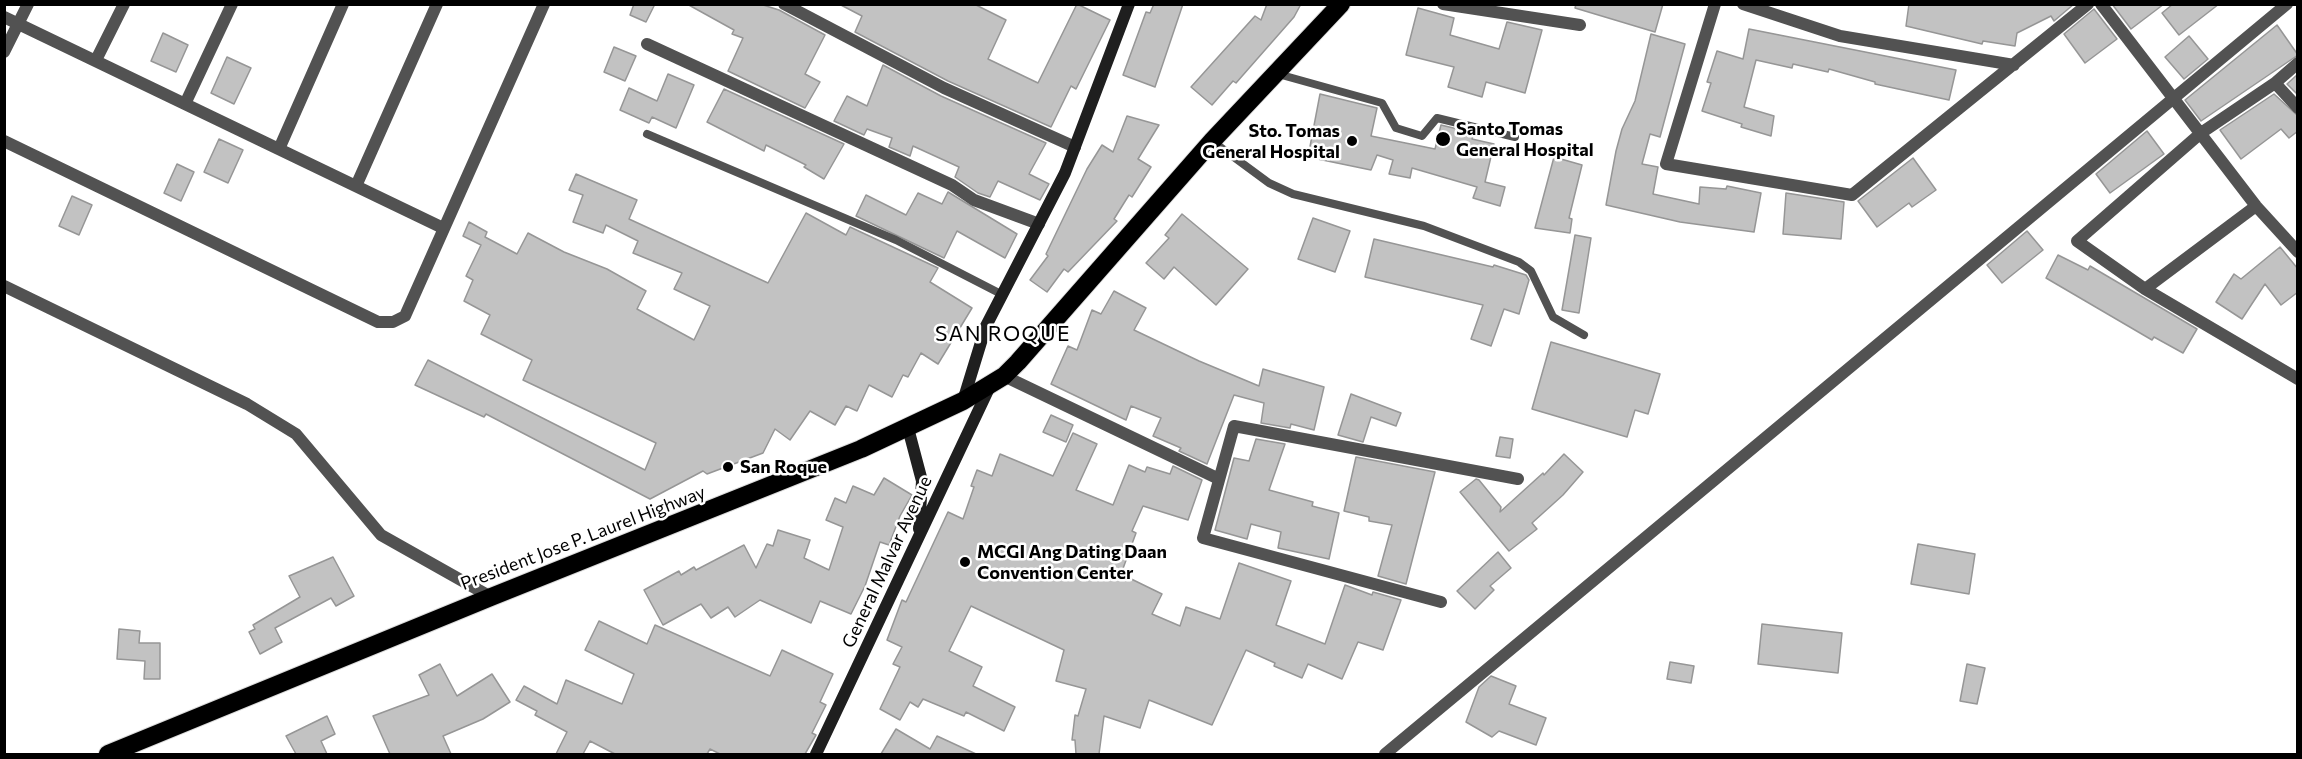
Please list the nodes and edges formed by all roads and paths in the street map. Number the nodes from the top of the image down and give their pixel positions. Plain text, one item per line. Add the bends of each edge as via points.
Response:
1 (28, 4) edge
2 (123, 4) edge
3 (232, 4) edge
4 (343, 4) edge
5 (437, 4) edge
6 (544, 4) edge
7 (784, 4) edge
8 (1128, 4) edge
9 (1341, 4) edge
10 (1443, 4) edge
11 (1715, 4) edge
12 (1743, 4) edge
13 (2088, 4) edge
14 (2101, 4) edge
15 (2287, 4) edge
16 (4, 17) edge
17 (20, 24) junction
18 (1580, 25) dead end
19 (646, 45) dead end
20 (4, 52) edge
21 (96, 60) junction
22 (2298, 63) edge
23 (2014, 65) junction
24 (1278, 74) junction
25 (2275, 82) junction
26 (2175, 98) junction
27 (185, 104) junction
28 (2298, 108) edge
29 (2201, 133) junction
30 (647, 134) dead end
31 (1515, 137) dead end
32 (4, 141) edge
33 (1212, 141) junction
34 (1075, 147) junction
35 (279, 149) junction
36 (356, 186) junction
37 (2256, 206) junction
38 (1039, 224) junction
39 (442, 228) junction
40 (2298, 252) edge
41 (4, 286) edge
42 (2145, 289) junction
43 (1003, 295) junction
44 (1584, 335) dead end
45 (2298, 379) edge
46 (998, 380) junction
47 (963, 402) junction
48 (908, 428) junction
49 (1219, 479) junction
50 (1518, 479) dead end
51 (919, 538) junction
52 (491, 597) junction
53 (1441, 602) dead end
54 (108, 754) edge
55 (816, 754) edge
56 (1385, 754) edge

1 - 17 street
2 - 21 street
3 - 27 street
4 - 35 street
5 - 36 street
6 - 39 street
7 - 34 street via 944,88
8 - 34 main road
9 - 24 highway, President Jose P. Laurel Highway
10 - 18 street
11 - 23 street via 1666,164 1852,195
12 - 23 street via 1840,36
13 - 23 street
14 - 26 street
15 - 26 street
16 - 17 street
17 - 20 street
17 - 21 street
19 - 38 street via 952,185 974,200
21 - 27 street
22 - 25 street
24 - 31 lane via 1382,103 1396,128 1422,136 1437,118
24 - 33 highway, President Jose P. Laurel Highway
25 - 28 street
25 - 29 street
26 - 29 street
26 - 56 street
27 - 35 street
29 - 37 street
29 - 42 street via 2077,241
30 - 43 lane via 896,240
32 - 39 street via 378,322 393,322 405,316
33 - 44 lane via 1269,183 1293,194 1424,226 1519,262 1531,271 1553,317
33 - 46 highway, President Jose P. Laurel Highway
34 - 38 main road
35 - 36 street
36 - 39 street
37 - 40 street
37 - 42 street
38 - 43 main road
41 - 52 street via 247,404 296,434 381,535
42 - 45 street
43 - 47 main road via 986,326
46 - 47 highway, President Jose P. Laurel Highway
46 - 49 street
46 - 51 main road, General Malvar Avenue
47 - 48 highway, President Jose P. Laurel Highway
48 - 51 main road via 922,481
48 - 52 highway, President Jose P. Laurel Highway
49 - 50 street via 1234,426
49 - 53 street via 1203,538
51 - 55 main road, General Malvar Avenue
52 - 54 highway, President Jose P. Laurel Highway

